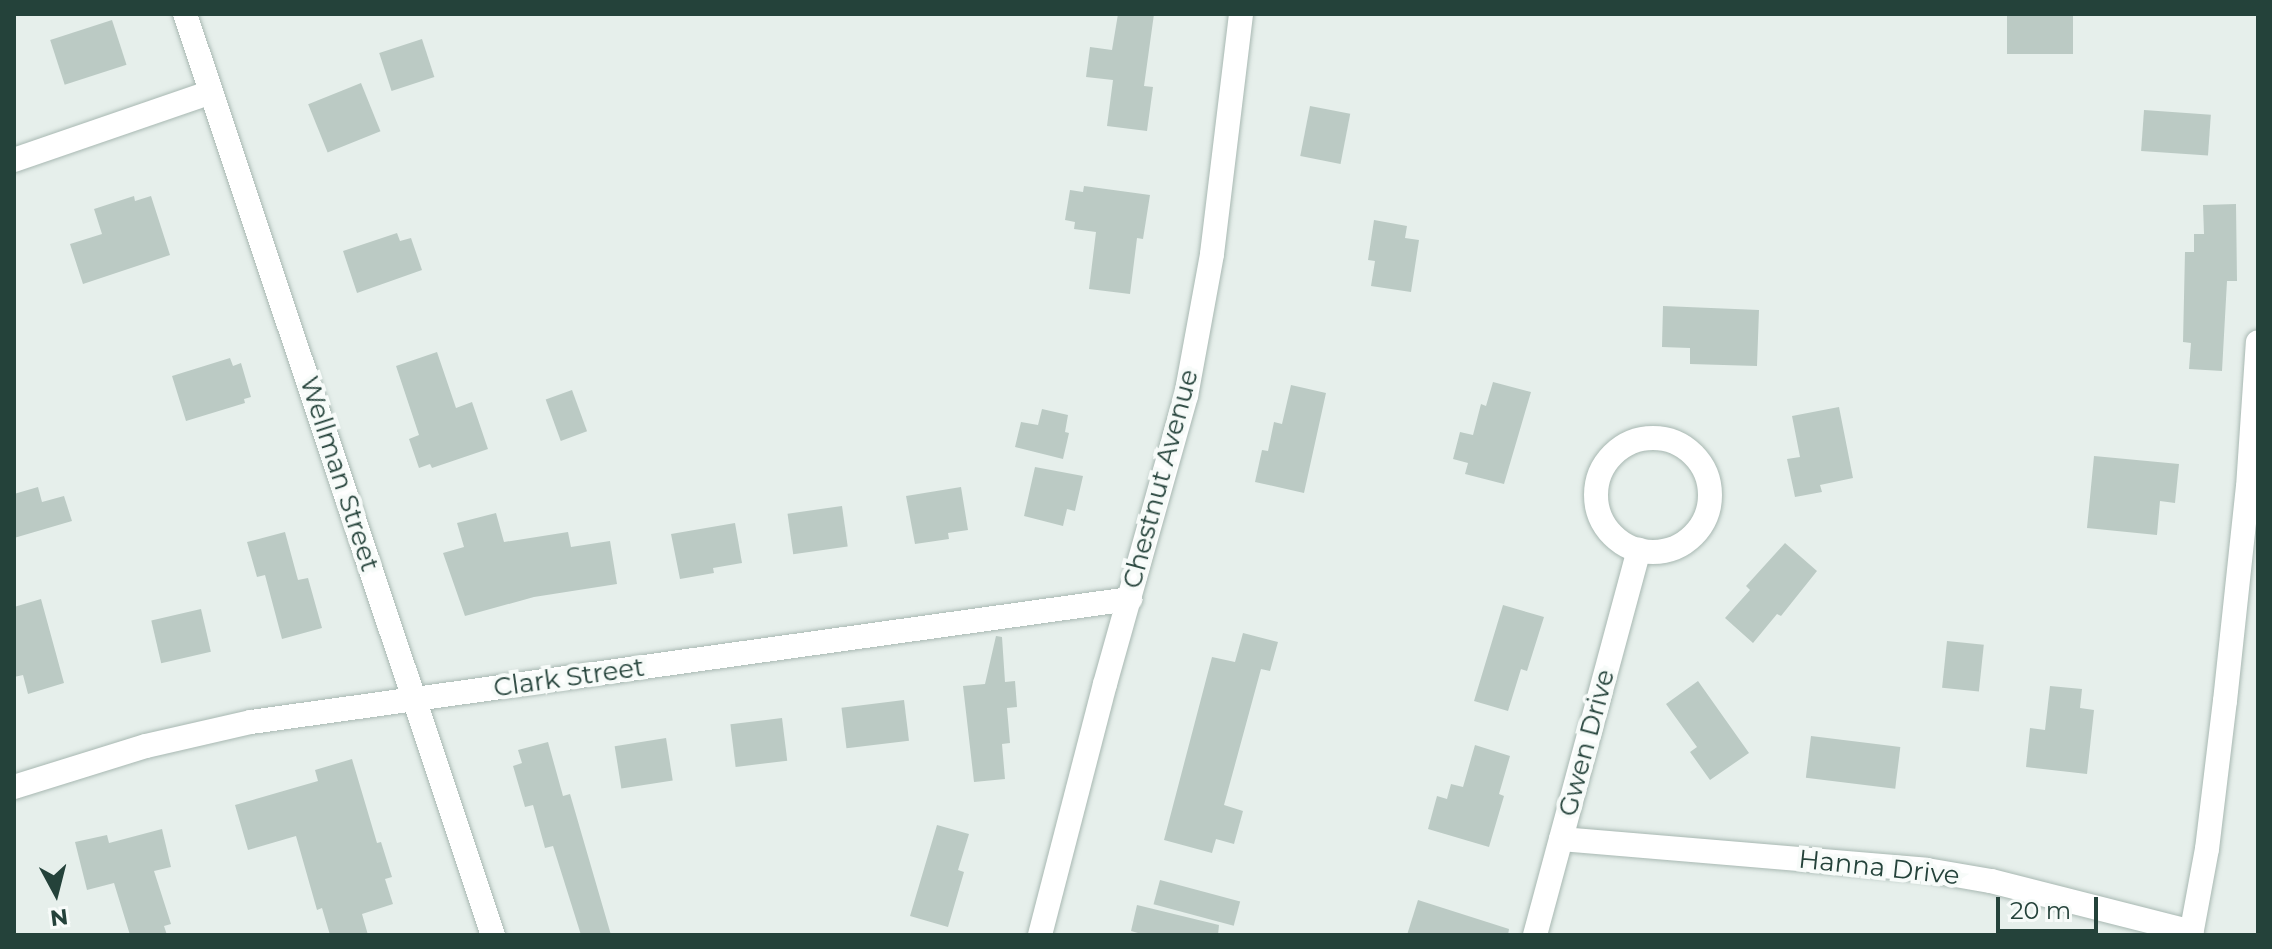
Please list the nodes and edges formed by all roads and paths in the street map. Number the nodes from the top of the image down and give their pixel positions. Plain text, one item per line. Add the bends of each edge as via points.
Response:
1 (185, 14) edge
2 (1241, 14) edge
3 (211, 92) junction
4 (14, 160) edge
5 (2258, 342) edge
6 (1639, 550) junction
7 (1130, 599) junction
8 (414, 699) junction
9 (14, 787) edge
10 (1561, 839) junction
11 (2192, 934) edge
12 (493, 935) edge
13 (1040, 935) edge
14 (1535, 935) edge

1 - 3 street, Wellman Street
2 - 7 street, Chestnut Avenue via 1212,254 1186,396
3 - 4 street
3 - 8 street, Wellman Street
5 - 11 street via 2225,701
6 - 6 street via 1616,539 1601,519 1598,482 1618,450 1641,440 1666,440 1688,450 1703,469 1710,491 1707,515 1685,543 1662,551
6 - 10 street, Gwen Drive
7 - 8 street, Clark Street
7 - 13 street, Chestnut Avenue
8 - 9 street, Clark Street via 215,730
8 - 12 street, Wellman Street
10 - 11 street, Hanna Drive via 1927,870 2017,887
10 - 14 street, Gwen Drive

